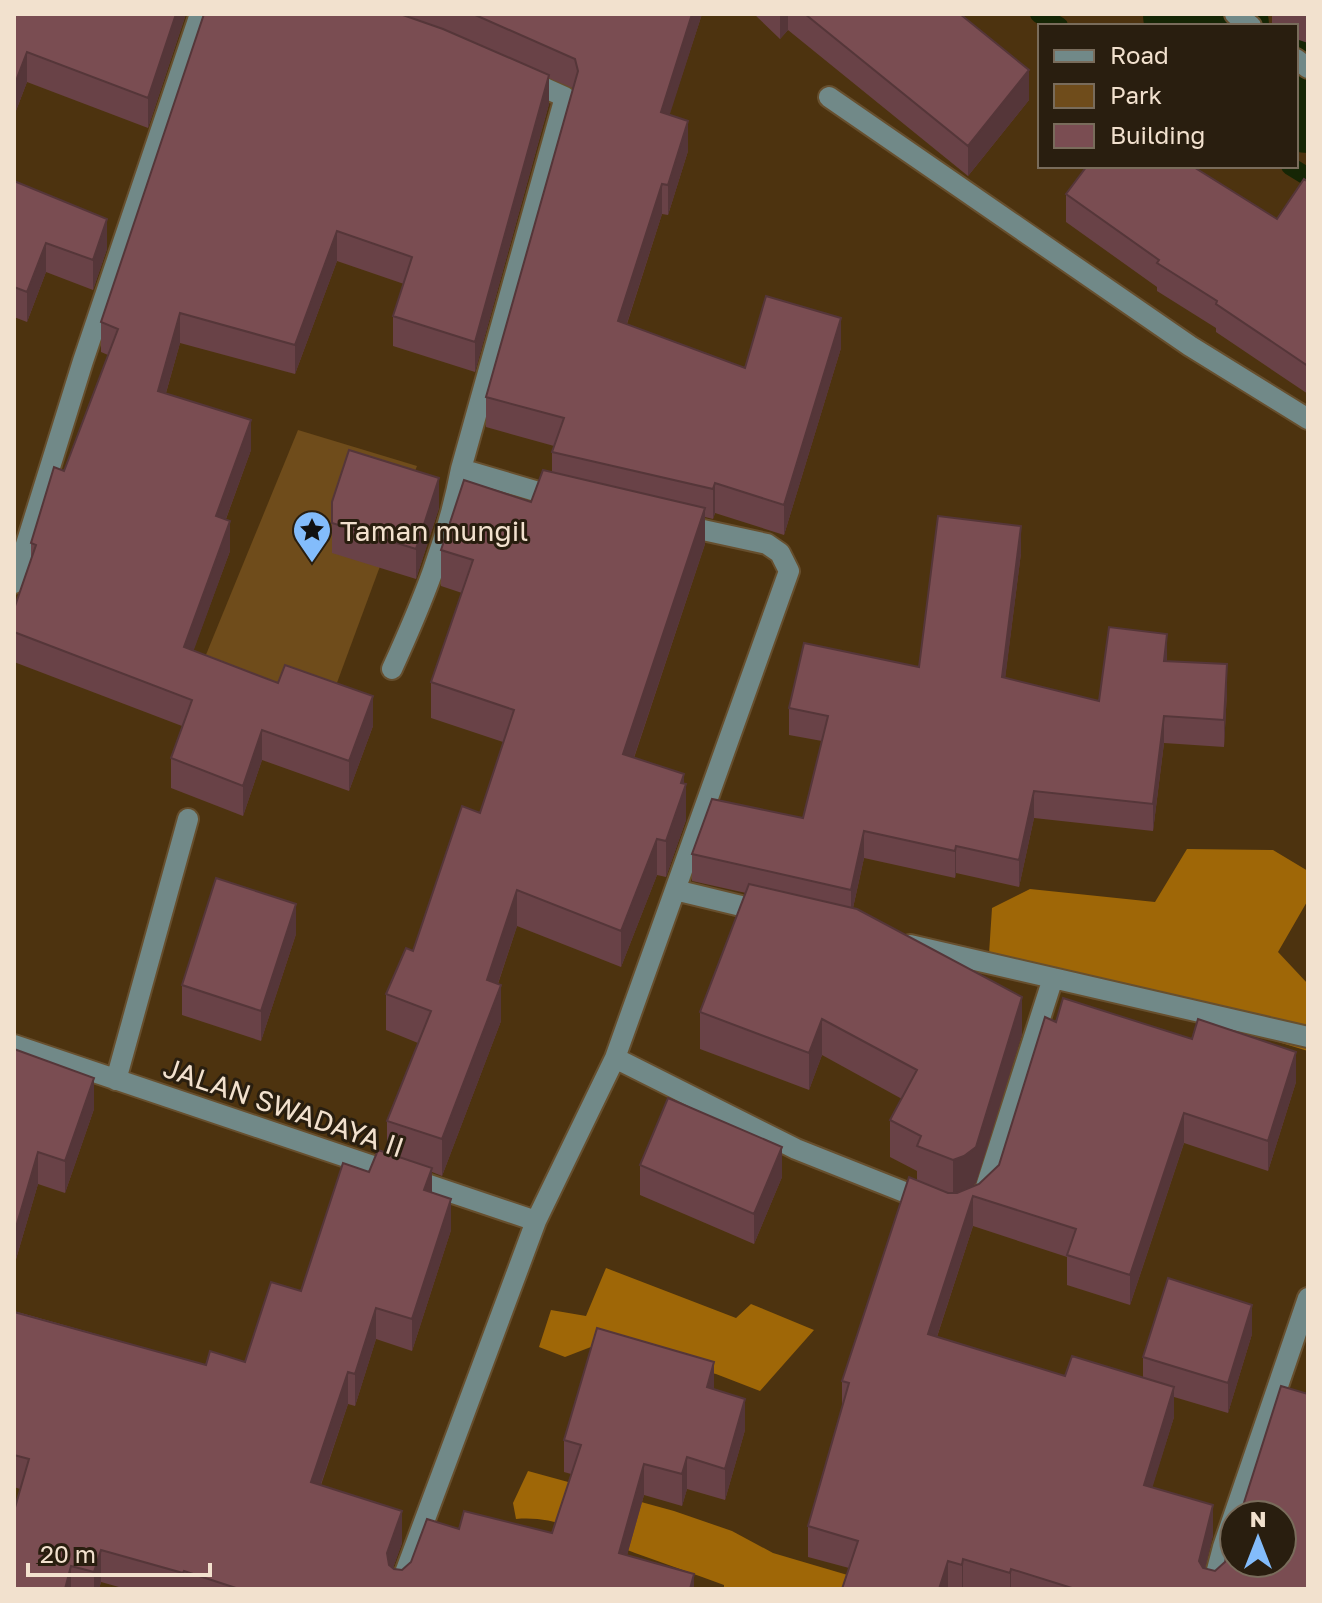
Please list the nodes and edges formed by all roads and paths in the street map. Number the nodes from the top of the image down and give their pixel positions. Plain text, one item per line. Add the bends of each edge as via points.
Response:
1 (200, 14) edge
2 (504, 70) edge
3 (829, 97) dead end
4 (1308, 419) edge
5 (461, 469) junction
6 (586, 504) edge
7 (661, 521) edge
8 (14, 583) edge
9 (392, 669) dead end
10 (188, 819) dead end
11 (675, 890) junction
12 (792, 918) edge
13 (894, 942) edge
14 (1053, 978) junction
15 (1308, 1037) edge
16 (14, 1045) edge
17 (615, 1058) junction
18 (116, 1080) junction
19 (536, 1221) junction
20 (1308, 1298) edge
21 (399, 1589) edge
22 (1212, 1589) edge

1 - 8 street
2 - 5 street via 565,97
3 - 4 street via 1190,346
5 - 6 street
5 - 9 street via 437,566
7 - 11 street via 767,544 780,553 789,571
10 - 18 street
11 - 12 street
11 - 17 street
13 - 14 street
14 - 15 street
14 - 17 street via 987,1191 962,1208 796,1149
16 - 18 street, JALAN SWADAYA II
17 - 19 street
18 - 19 street, JALAN SWADAYA II
19 - 21 street
20 - 22 street

